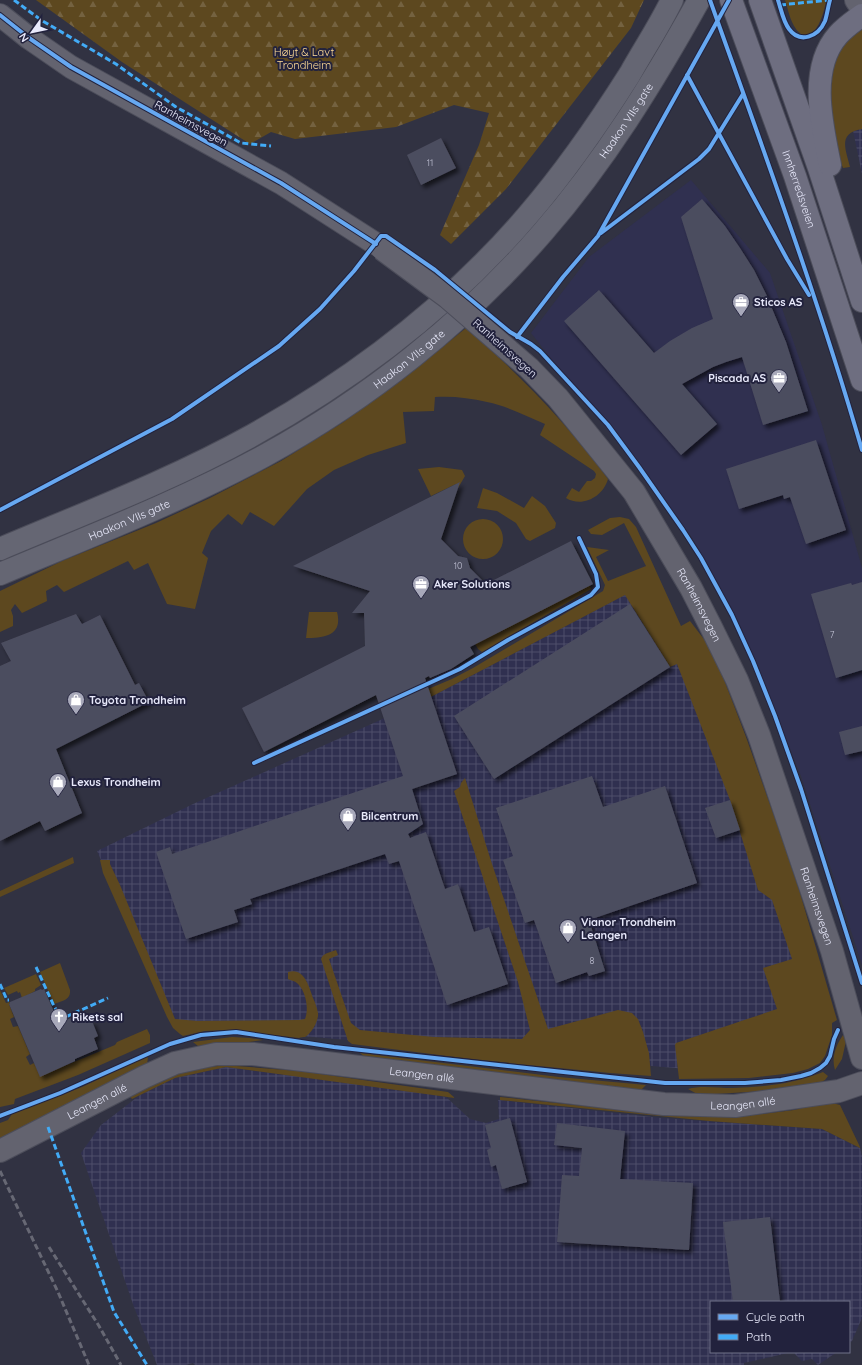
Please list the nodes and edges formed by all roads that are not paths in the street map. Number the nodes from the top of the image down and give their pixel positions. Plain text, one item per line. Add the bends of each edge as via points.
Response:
1 (672, 0) edge
2 (699, 0) edge
3 (731, 0) edge
4 (760, 0) edge
5 (856, 0) edge
6 (862, 9) edge
7 (0, 15) edge
8 (862, 15) edge
9 (849, 258) junction
10 (862, 300) edge
11 (862, 380) edge
12 (0, 549) edge
13 (0, 574) edge
14 (862, 1058) edge
15 (862, 1083) edge
16 (0, 1151) edge

1 - 12 main road, Haakon VIIs gate via 612,103 571,160 518,226 430,313 372,359 314,399 252,435 187,469
2 - 13 main road, Haakon VIIs gate via 629,118 589,175 544,232 499,280 447,329 374,386 264,455 194,491
3 - 11 highway, Innherredsveien via 795,176
4 - 9 highway
5 - 6 street
7 - 14 street, Ranheimsvegen, bridge via 71,68 281,183 379,246 447,297 529,368 558,398 634,492 691,588 737,680 759,735 832,951
8 - 9 highway via 838,35 830,46 821,76 820,92 820,112
9 - 10 highway
15 - 16 street, Leangen allé via 839,1091 735,1106 664,1104 254,1054 216,1054 175,1063

